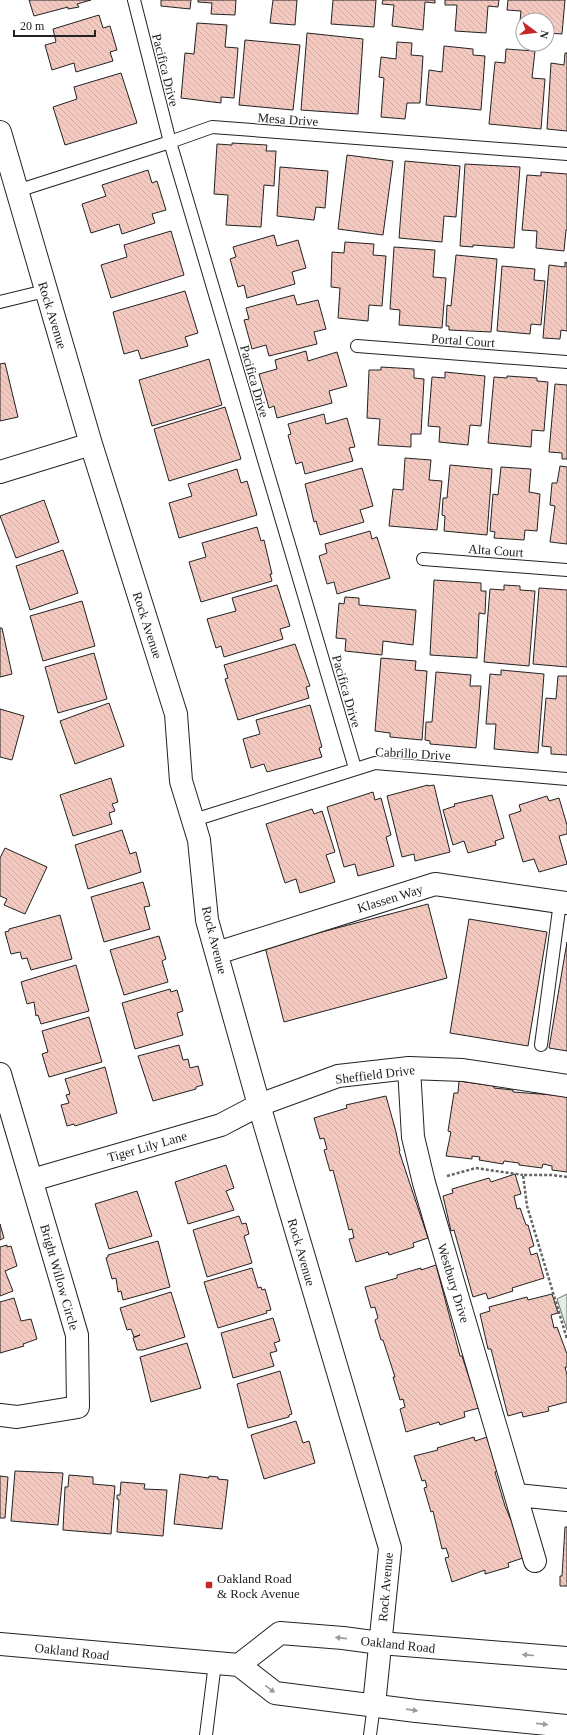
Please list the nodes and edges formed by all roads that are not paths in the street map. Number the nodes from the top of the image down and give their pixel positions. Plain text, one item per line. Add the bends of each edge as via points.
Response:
1 (134, 0) edge
2 (0, 132) edge
3 (170, 142) junction
4 (567, 154) edge
5 (17, 191) junction
6 (45, 291) junction
7 (0, 302) edge
8 (357, 346) dead end
9 (567, 362) edge
10 (91, 444) junction
11 (0, 472) edge
12 (423, 559) dead end
13 (567, 570) edge
14 (355, 768) junction
15 (567, 779) edge
16 (194, 820) junction
17 (564, 902) edge
18 (217, 953) junction
19 (541, 1045) dead end
20 (409, 1068) junction
21 (0, 1074) edge
22 (567, 1086) edge
23 (259, 1105) junction
24 (32, 1180) junction
25 (0, 1415) edge
26 (517, 1494) junction
27 (567, 1500) edge
28 (535, 1561) dead end
29 (380, 1643) junction
30 (0, 1644) edge
31 (567, 1658) edge
32 (215, 1663) junction
33 (239, 1665) junction
34 (374, 1705) junction
35 (567, 1726) edge
36 (206, 1735) edge
37 (370, 1735) edge

1 - 3 lane, Pacifica Drive
2 - 5 street, Rock Avenue
3 - 4 lane, Mesa Drive via 212,127
3 - 5 lane, Mesa Drive
3 - 14 lane, Pacifica Drive
5 - 6 street, Rock Avenue
6 - 7 lane
6 - 10 street, Rock Avenue
8 - 9 lane, Portal Court
10 - 11 street
10 - 16 street, Rock Avenue via 176,714 181,781
12 - 13 lane, Alta Court
14 - 15 lane, Cabrillo Drive via 375,763
14 - 16 lane, Cabrillo Drive
16 - 18 street, Rock Avenue via 199,840 207,920
17 - 18 street, Klassen Way via 436,884
17 - 19 lane
18 - 23 street, Rock Avenue
20 - 22 street, Sheffield Drive via 463,1070
20 - 23 street, Sheffield Drive via 338,1076
20 - 26 street, Westbury Drive via 413,1137 424,1183
21 - 24 street, Bright Willow Circle
23 - 24 street, Tiger Lily Lane via 221,1125
23 - 29 street, Rock Avenue via 390,1548
24 - 25 street, Bright Willow Circle via 77,1336 78,1407 17,1417
26 - 27 street
26 - 28 street, Westbury Drive
31 -> 29 street, Oakland Road
29 -> 33 street, Oakland Road via 280,1632
29 - 34 street, Rock Avenue
30 - 32 street, Oakland Road
32 - 33 street, Oakland Road
32 - 36 lane
33 -> 34 street via 275,1693
34 -> 35 street
34 - 37 lane

